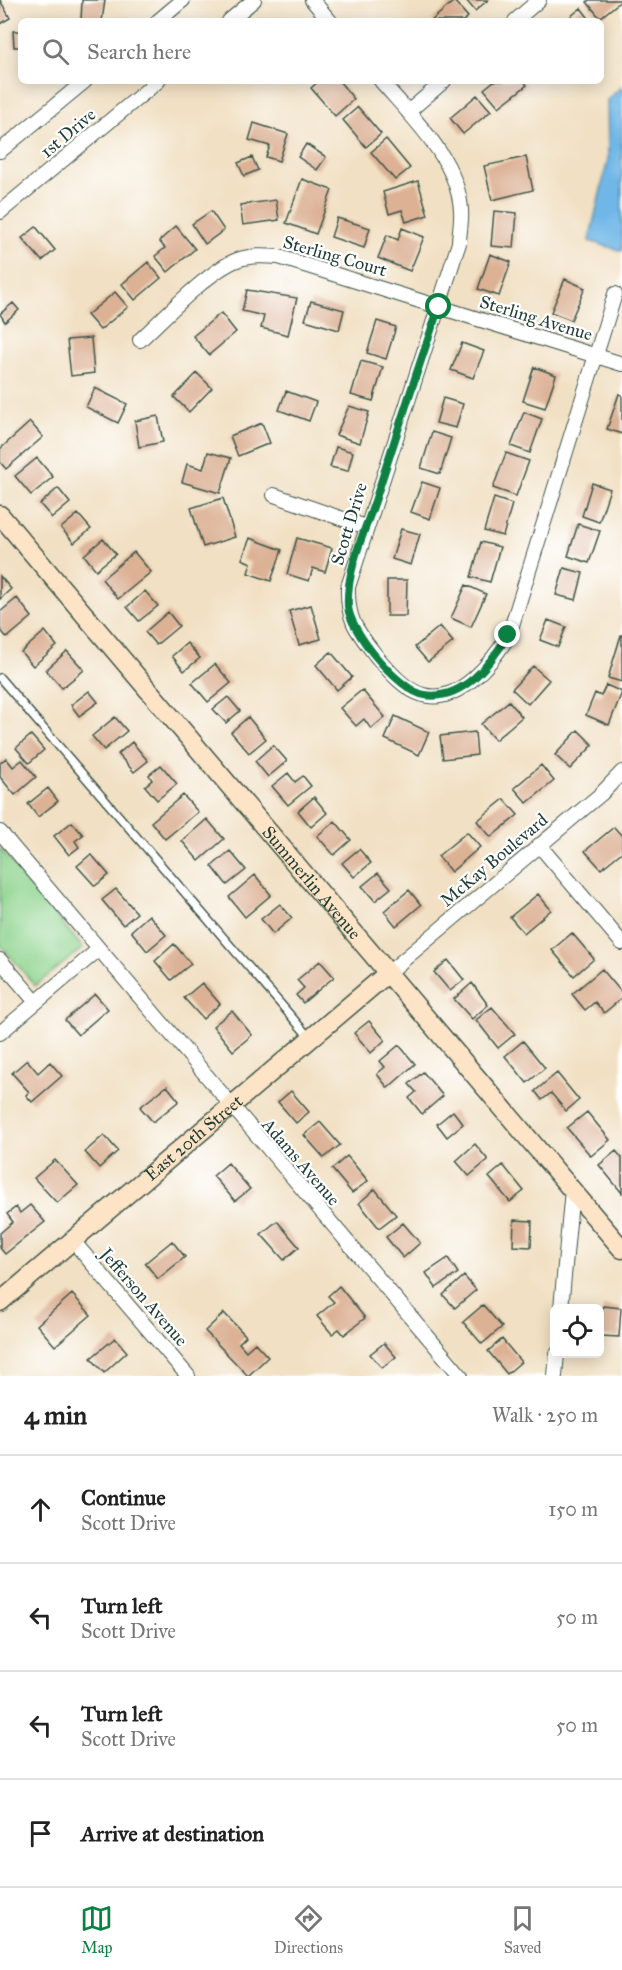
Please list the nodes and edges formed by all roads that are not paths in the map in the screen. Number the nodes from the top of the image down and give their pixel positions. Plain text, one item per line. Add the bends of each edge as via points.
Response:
1 (183, 0) edge
2 (254, 0) edge
3 (312, 0) edge
4 (539, 0) edge
5 (162, 18) edge
6 (233, 18) edge
7 (327, 18) edge
8 (518, 18) edge
9 (81, 84) edge
10 (154, 84) edge
11 (384, 84) edge
12 (441, 84) edge
13 (408, 112) junction
14 (0, 151) edge
15 (0, 212) edge
16 (615, 294) dead end
17 (439, 307) junction
18 (140, 340) dead end
19 (597, 357) junction
20 (622, 364) edge
21 (273, 495) dead end
22 (0, 516) edge
23 (366, 527) junction
24 (0, 678) edge
25 (622, 772) edge
26 (0, 832) edge
27 (539, 845) junction
28 (622, 943) edge
29 (99, 949) junction
30 (0, 960) edge
31 (388, 973) junction
32 (36, 1002) junction
33 (0, 1033) edge
34 (310, 1039) junction
35 (230, 1107) junction
36 (572, 1190) junction
37 (73, 1241) junction
38 (622, 1249) edge
39 (0, 1302) edge
40 (561, 1304) edge
41 (557, 1358) edge
42 (188, 1376) edge
43 (461, 1376) edge
44 (555, 1376) edge

1 - 5 street
2 - 6 street
3 - 7 street
4 - 8 street
9 - 14 street
10 - 15 street, 1st Drive
11 - 13 street, Scott Drive
12 - 13 street
13 - 17 street, Scott Drive via 437,148 453,177 461,210 459,243
16 - 19 street, Scott Drive
17 - 18 street, Sterling Court via 279,257 260,256 238,260 218,271
17 - 19 street, Sterling Avenue
17 - 23 street, Scott Drive
19 - 20 street, Sterling Avenue
19 - 23 street, Scott Drive via 508,635 493,660 472,680 446,695 423,695 405,686 386,668 354,627 348,608 348,587
21 - 23 street
22 - 31 street, Summerlin Avenue
24 - 34 lane
25 - 27 street, McKay Boulevard via 602,794
26 - 29 street, Adams Avenue
27 - 28 street
27 - 31 street, McKay Boulevard
29 - 32 street
29 - 35 street, Adams Avenue
30 - 32 street
31 - 34 street, East 20th Street
31 - 36 street, Summerlin Avenue
32 - 33 street
34 - 35 street, East 20th Street
35 - 37 street, East 20th Street
35 - 43 street, Adams Avenue
36 - 38 street, Summerlin Avenue
36 - 40 street
37 - 39 street, East 20th Street
37 - 42 street, Jefferson Avenue
41 - 44 street

